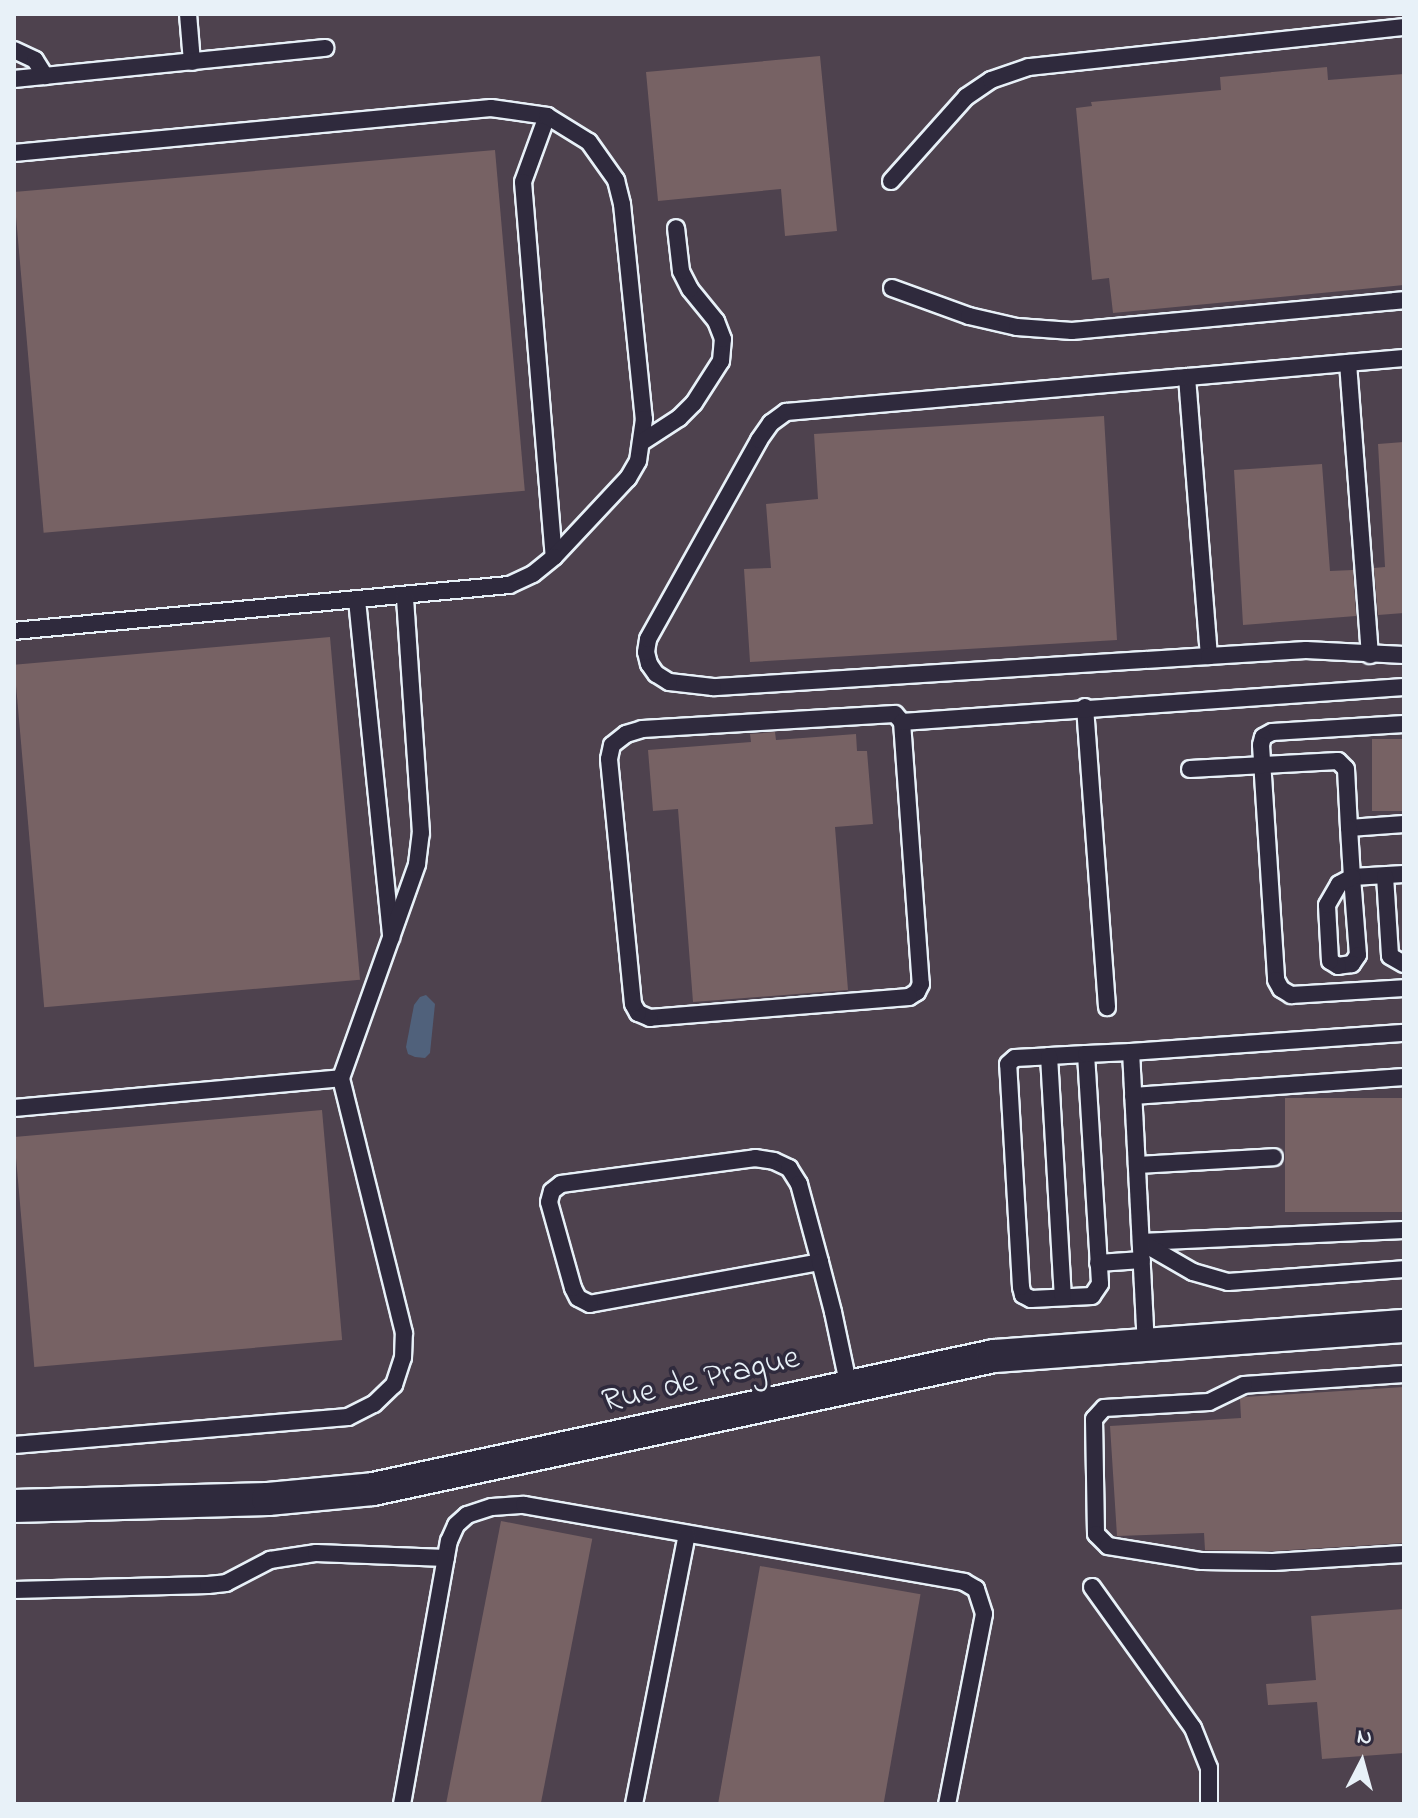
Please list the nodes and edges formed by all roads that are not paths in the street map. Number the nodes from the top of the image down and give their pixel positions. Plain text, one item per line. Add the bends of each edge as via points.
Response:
1 (188, 14) edge
2 (1404, 27) edge
3 (325, 48) dead end
4 (14, 50) edge
5 (192, 62) junction
6 (45, 76) junction
7 (14, 79) edge
8 (547, 116) junction
9 (14, 153) edge
10 (891, 181) dead end
11 (676, 228) dead end
12 (892, 288) dead end
13 (1404, 300) edge
14 (1404, 358) edge
15 (1348, 363) junction
16 (1187, 377) junction
17 (642, 442) junction
18 (554, 557) junction
19 (405, 596) junction
20 (357, 600) junction
21 (14, 631) edge
22 (1370, 655) junction
23 (1404, 655) edge
24 (1209, 656) junction
25 (1404, 687) edge
26 (1085, 707) junction
27 (902, 722) junction
28 (1404, 724) edge
29 (1262, 765) junction
30 (1190, 769) dead end
31 (1404, 824) edge
32 (1349, 828) junction
33 (1404, 874) edge
34 (1385, 876) junction
35 (1352, 877) junction
36 (392, 942) junction
37 (1404, 964) edge
38 (1404, 988) edge
39 (1107, 1007) dead end
40 (1404, 1033) edge
41 (1131, 1052) junction
42 (1086, 1054) junction
43 (1049, 1056) junction
44 (1404, 1077) edge
45 (341, 1078) junction
46 (1133, 1096) junction
47 (14, 1108) edge
48 (1274, 1157) dead end
49 (1137, 1165) junction
50 (1404, 1230) edge
51 (1141, 1242) junction
52 (1142, 1260) junction
53 (820, 1262) junction
54 (1098, 1263) junction
55 (1404, 1269) edge
56 (1063, 1297) junction
57 (1404, 1326) edge
58 (1146, 1347) junction
59 (1404, 1374) edge
60 (849, 1387) junction
61 (14, 1445) edge
62 (14, 1506) edge
63 (687, 1534) junction
64 (1404, 1554) edge
65 (446, 1558) junction
66 (1092, 1587) dead end
67 (14, 1590) edge
68 (402, 1804) edge
69 (634, 1804) edge
70 (947, 1804) edge
71 (1209, 1804) edge

1 - 5 lane
2 - 10 lane via 1029,67 991,80 966,97
3 - 5 lane
4 - 6 lane via 35,60
5 - 6 lane
6 - 7 lane
8 - 9 lane via 491,108
8 - 17 lane via 589,142 616,180 644,419
8 - 18 lane via 523,182
11 - 17 lane via 681,271 716,321 723,339 721,361 694,403
12 - 13 lane via 969,316 1072,331
14 - 15 lane
15 - 16 lane
15 - 22 lane
16 - 24 lane
16 - 24 lane via 786,412 759,440 648,639 646,652 656,674 669,682 713,687
17 - 18 lane via 628,478
18 - 19 lane via 509,585
19 - 20 lane
19 - 36 lane via 421,833 411,891
20 - 21 lane
20 - 36 lane
22 - 23 lane
22 - 24 lane via 1306,650
25 - 26 lane
26 - 27 lane
26 - 39 lane
27 - 27 lane via 921,984 917,992 909,997 650,1018 638,1013 610,775 612,745 642,729 895,714
28 - 29 lane via 1272,732 1263,737
29 - 30 lane
29 - 32 lane via 1343,763
29 - 38 lane via 1276,980 1281,989 1291,995
31 - 32 lane
32 - 35 lane
33 - 34 lane
34 - 35 lane
34 - 37 lane via 1390,956
35 - 35 lane via 1358,955 1352,964 1333,965 1327,905 1339,884
36 - 45 lane
40 - 41 lane
41 - 42 lane
41 - 46 lane
42 - 43 lane
42 - 54 lane
43 - 56 lane
43 - 56 lane via 1015,1058 1006,1072 1023,1295
44 - 46 lane
45 - 47 lane
45 - 61 lane via 404,1333 394,1385 374,1404 348,1417
46 - 49 lane
48 - 49 lane
49 - 51 lane
50 - 51 lane
51 - 52 lane
51 - 55 lane via 1193,1272 1228,1282
52 - 54 lane
52 - 58 lane
53 - 53 lane via 799,1184 789,1168 774,1161 755,1158 561,1184 549,1202 573,1288 590,1304
53 - 60 lane
54 - 56 lane via 1097,1292
57 - 58 street, Rue de Prague
58 - 60 street, Rue de Prague via 994,1356
59 - 64 lane via 1244,1385 1209,1402 1104,1408 1094,1419 1096,1534 1108,1546 1202,1561
60 - 62 street, Rue de Prague via 373,1489 268,1499
63 - 65 lane via 524,1505 492,1507 467,1515 456,1525
63 - 69 lane
63 - 70 lane via 964,1582 976,1589 984,1614
65 - 67 lane via 316,1553 270,1560 226,1583
65 - 68 lane
66 - 71 lane via 1193,1728 1209,1768

